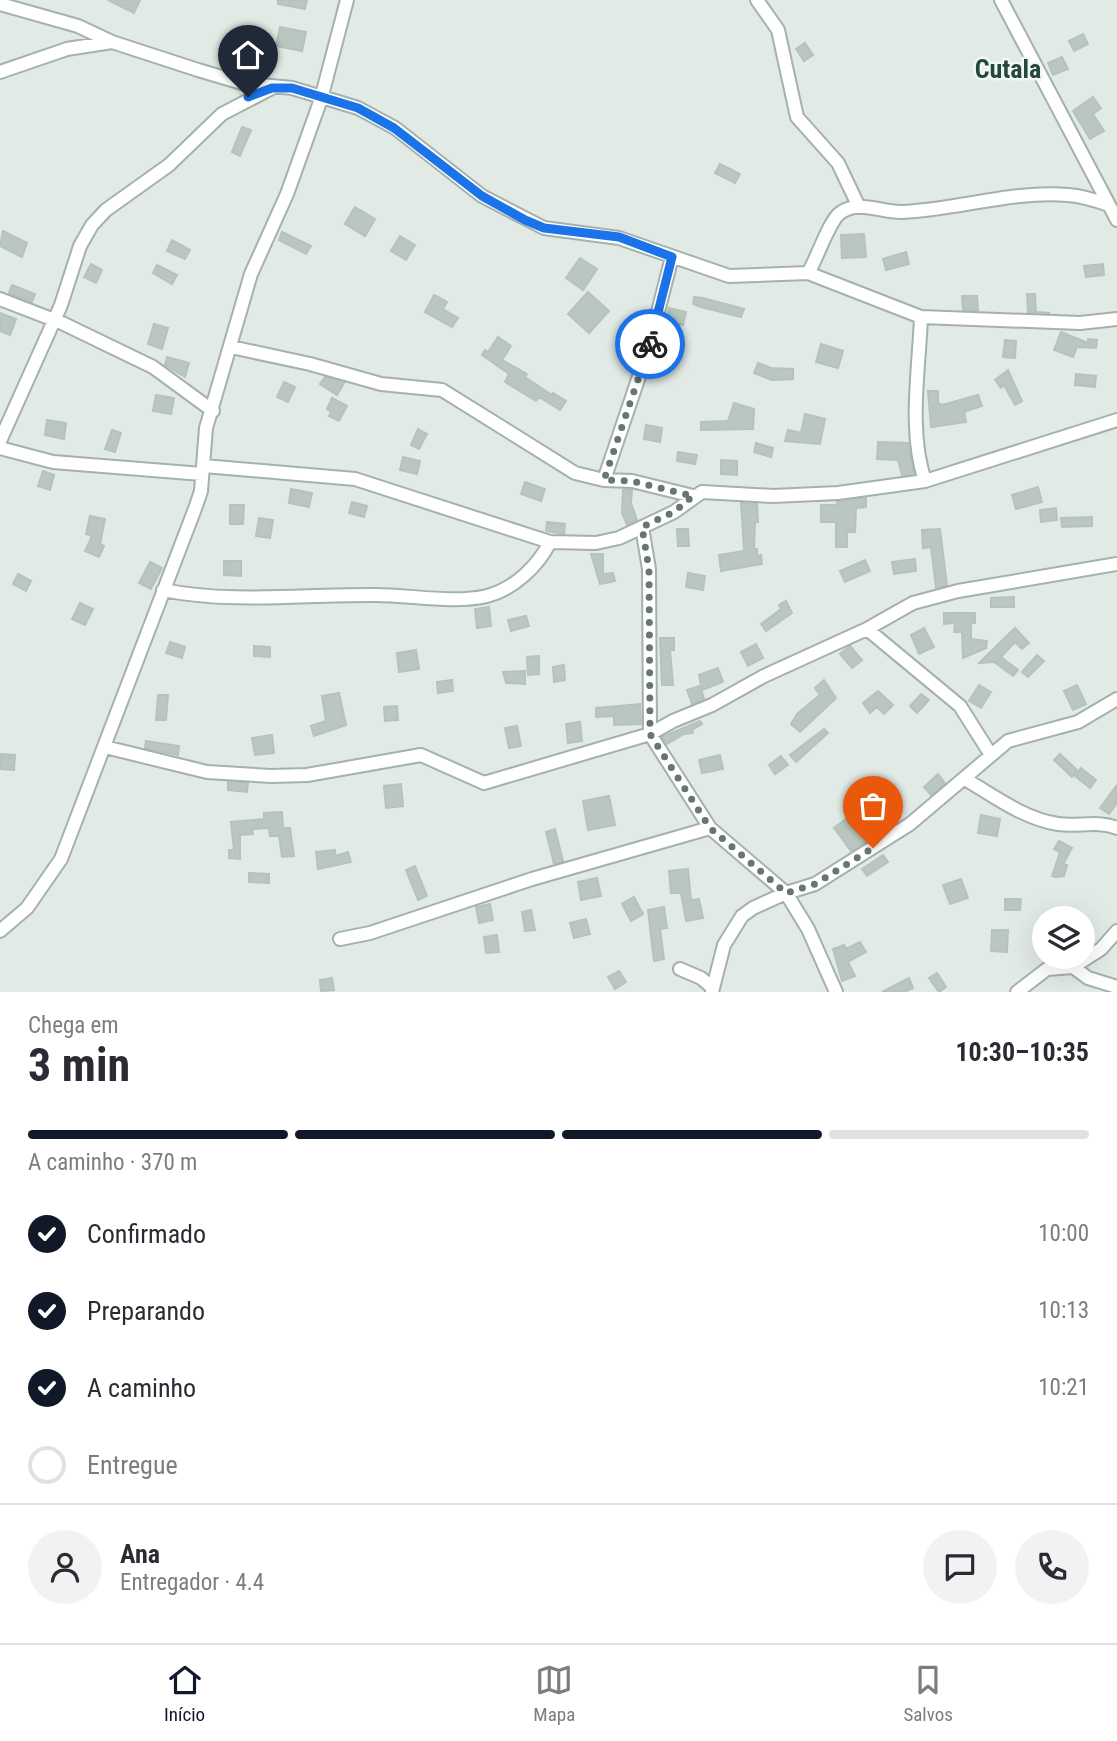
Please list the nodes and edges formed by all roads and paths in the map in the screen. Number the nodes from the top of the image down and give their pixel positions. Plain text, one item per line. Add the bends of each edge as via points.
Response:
1 (347, 0) edge
2 (757, 0) edge
3 (1001, 0) edge
4 (0, 4) edge
5 (112, 42) junction
6 (0, 72) edge
7 (272, 88) junction
8 (321, 99) junction
9 (1109, 205) junction
10 (859, 206) junction
11 (1117, 220) edge
12 (672, 257) junction
13 (808, 274) junction
14 (0, 299) edge
15 (920, 317) junction
16 (1117, 319) edge
17 (53, 320) junction
18 (231, 347) junction
19 (213, 411) junction
20 (1117, 420) edge
21 (0, 441) edge
22 (0, 448) edge
23 (203, 470) junction
24 (604, 480) junction
25 (925, 481) junction
26 (693, 496) junction
27 (642, 527) junction
28 (550, 542) junction
29 (1117, 564) edge
30 (163, 590) junction
31 (867, 629) junction
32 (1117, 699) edge
33 (650, 734) junction
34 (105, 747) junction
35 (991, 755) junction
36 (965, 779) junction
37 (710, 828) junction
38 (1117, 828) edge
39 (786, 893) junction
40 (0, 931) edge
41 (1117, 931) edge
42 (340, 939) dead end
43 (1095, 953) edge
44 (680, 969) dead end
45 (1047, 969) edge
46 (1076, 969) edge
47 (1117, 987) edge
48 (713, 990) edge
49 (836, 992) edge
50 (1017, 992) edge

1 - 8 street
2 - 10 street via 778,30 797,117 838,163
3 - 9 street
4 - 5 street via 78,26
5 - 6 street via 54,52
5 - 7 street
7 - 8 street via 292,88
7 - 17 street via 222,114 169,165 106,210 80,246
8 - 12 street via 358,108 394,128 482,196 525,220 544,228 619,237
8 - 18 street via 288,194 251,274
9 - 10 street via 1090,198 1048,195 902,212
9 - 11 street
10 - 13 street via 838,214
12 - 13 street via 729,276
12 - 24 street via 649,347
13 - 15 street
14 - 17 street
15 - 16 street via 1069,323
15 - 25 street via 917,455
17 - 19 street via 153,368
17 - 21 street
18 - 19 street
18 - 24 street via 381,384 442,390 575,473
19 - 23 street
20 - 25 street
22 - 23 street via 53,462
23 - 28 street via 355,479
23 - 30 street via 196,506
24 - 26 street via 632,481
25 - 26 street via 838,493 773,496 714,491
26 - 27 street via 674,512
27 - 28 street via 605,542
27 - 33 street via 649,569
28 - 30 street via 541,558 510,586 473,598 246,599
29 - 31 street via 937,595
30 - 34 street
31 - 33 street
31 - 35 street via 960,706
32 - 35 street via 1078,722 1020,735
33 - 34 street via 484,783 421,755 307,775 271,776 207,772
33 - 37 street
34 - 40 street via 61,859 27,908
35 - 36 street
36 - 38 street via 1033,817 1058,824 1107,823
36 - 39 street via 909,824 837,871
37 - 39 street
37 - 42 street
39 - 48 street via 742,916 724,945
39 - 49 street
41 - 43 street
44 - 48 street via 701,978
45 - 50 street
46 - 47 street

